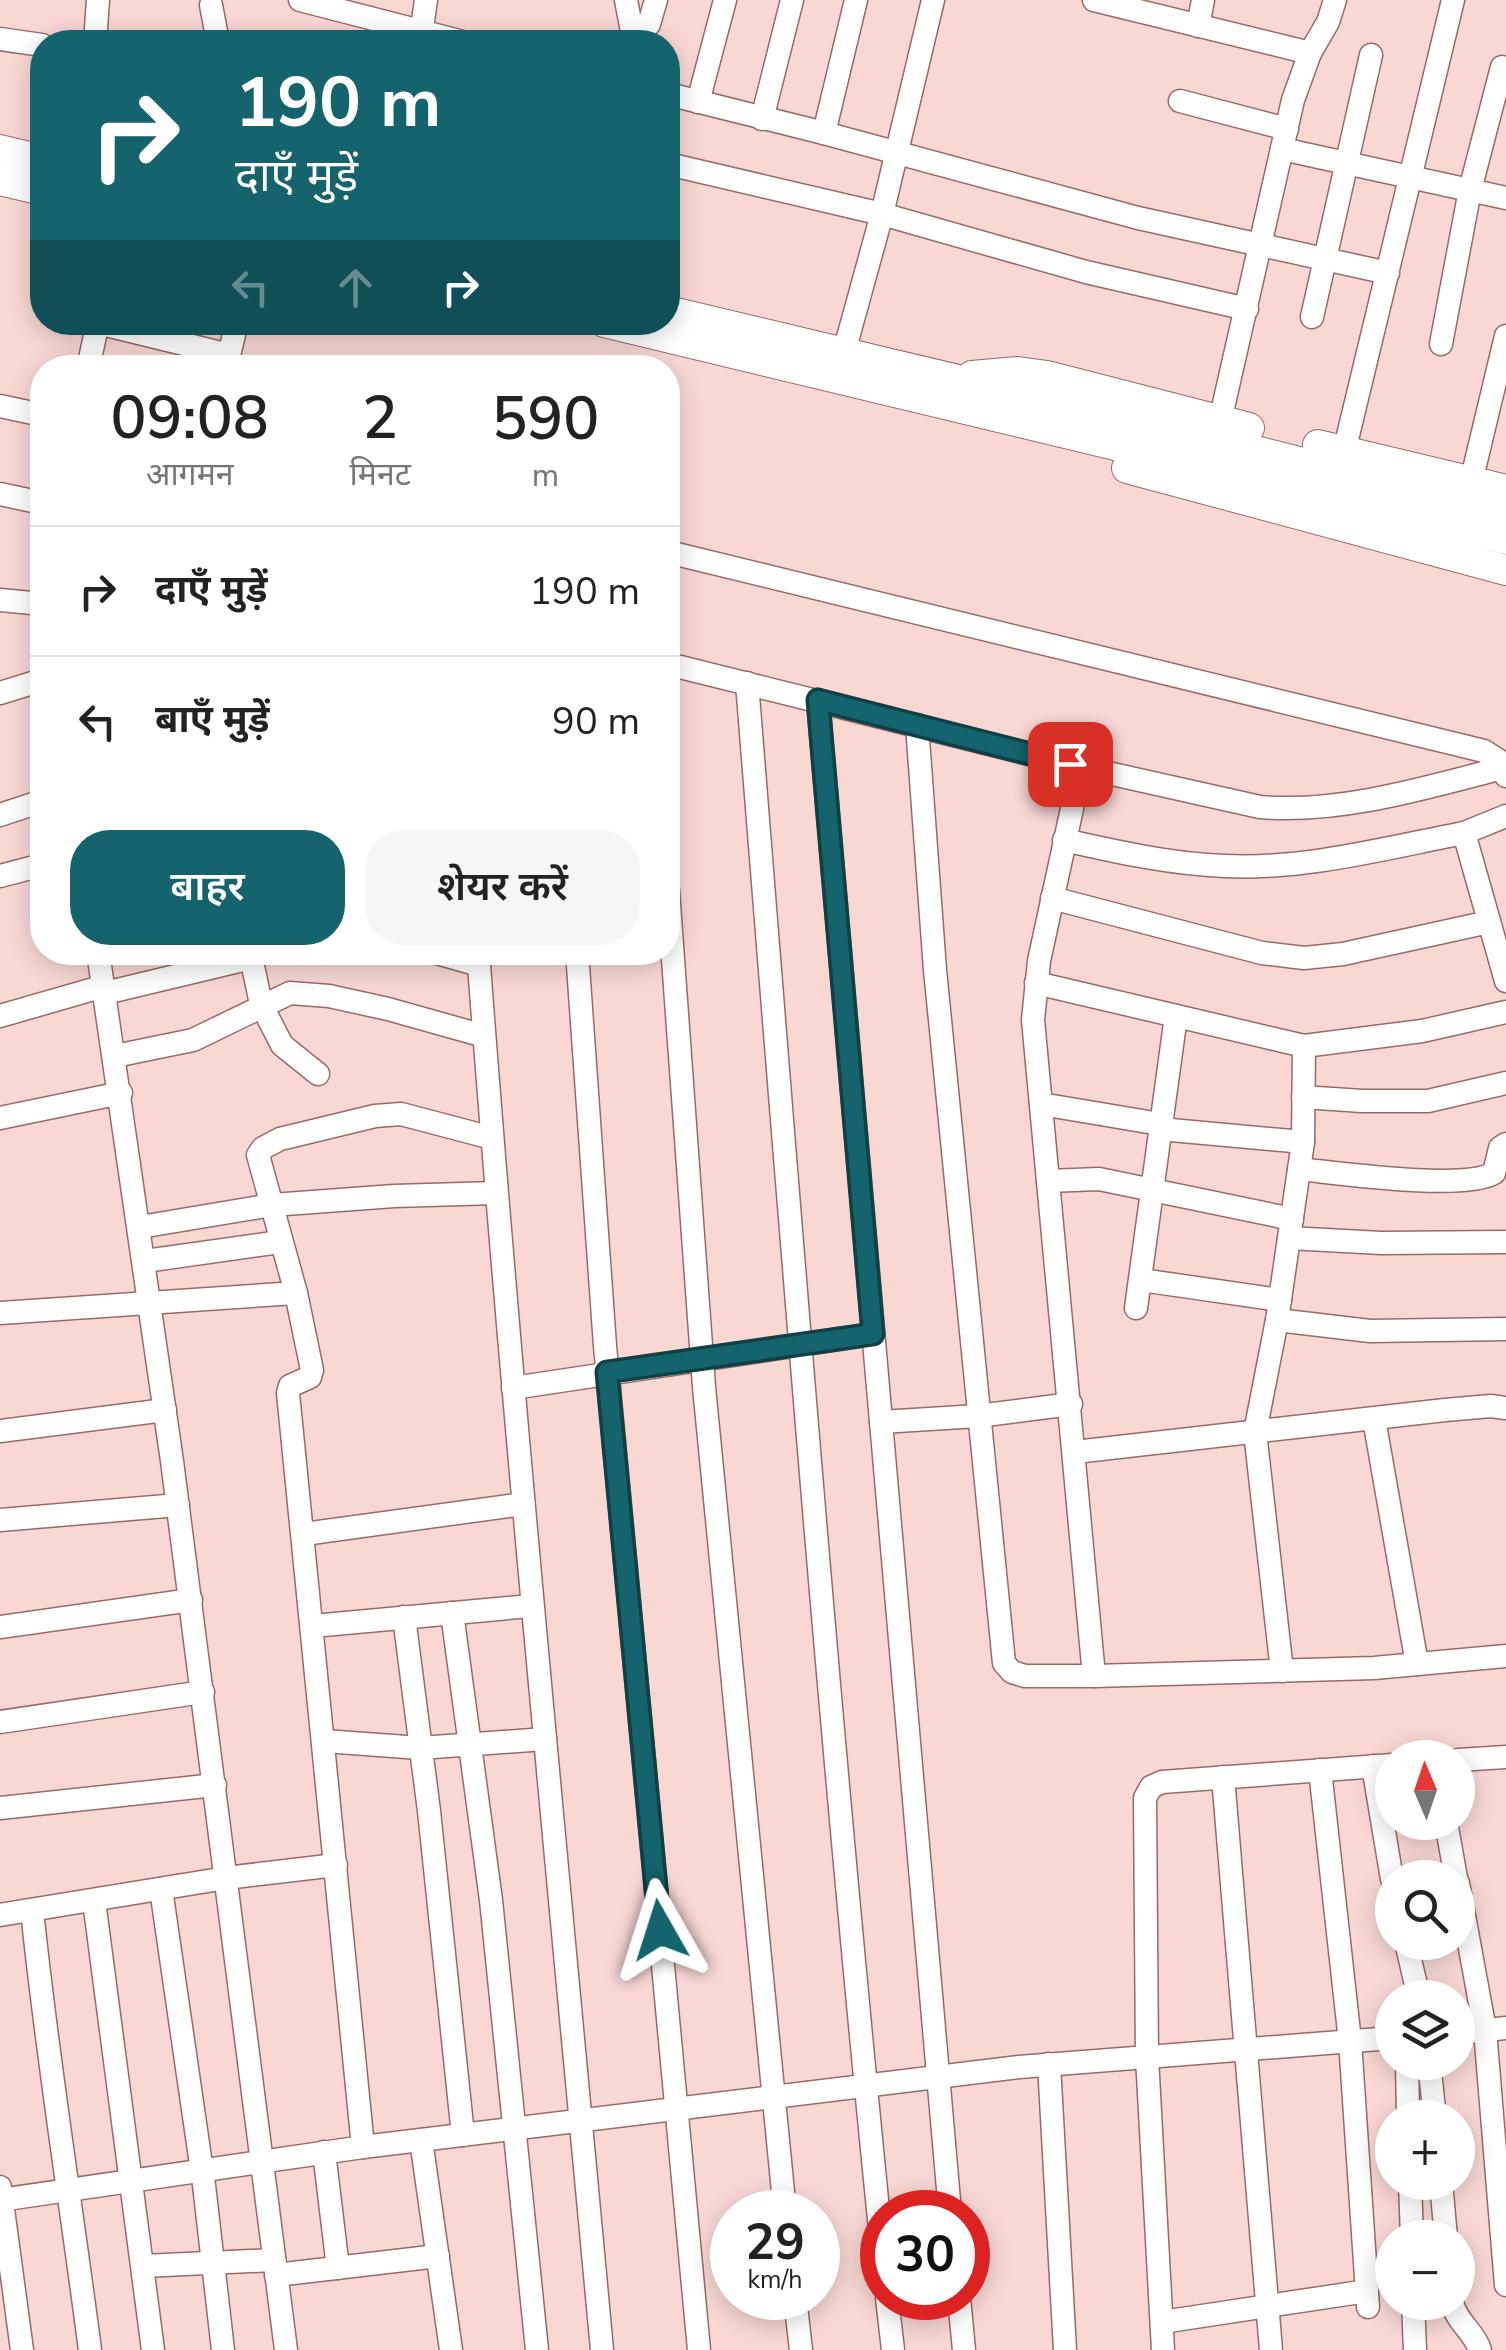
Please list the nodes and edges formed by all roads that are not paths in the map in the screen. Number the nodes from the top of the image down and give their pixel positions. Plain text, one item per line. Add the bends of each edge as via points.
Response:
1 (98, 0) edge
2 (300, 0) edge
3 (426, 0) edge
4 (656, 0) edge
5 (725, 0) edge
6 (792, 0) edge
7 (856, 0) edge
8 (933, 0) edge
9 (1094, 0) edge
10 (1204, 0) edge
11 (1334, 0) edge
12 (1452, 0) edge
13 (619, 1) edge
14 (206, 2) edge
15 (1138, 5) edge
16 (1198, 26) junction
17 (96, 30) edge
18 (214, 30) edge
19 (397, 30) edge
20 (421, 30) edge
21 (630, 30) edge
22 (644, 30) edge
23 (0, 39) edge
24 (30, 44) edge
25 (1310, 53) junction
26 (1371, 56) dead end
27 (1502, 67) dead end
28 (680, 97) edge
29 (698, 102) junction
30 (1180, 102) dead end
31 (762, 118) junction
32 (824, 133) junction
33 (1284, 139) junction
34 (0, 150) edge
35 (894, 154) junction
36 (30, 157) edge
37 (1349, 163) junction
38 (680, 167) edge
39 (1408, 176) junction
40 (0, 180) edge
41 (30, 187) edge
42 (1470, 190) junction
43 (1506, 198) edge
44 (882, 214) junction
45 (1261, 245) junction
46 (1326, 259) junction
47 (1388, 273) junction
48 (1247, 309) junction
49 (1312, 317) dead end
50 (680, 327) edge
51 (680, 329) edge
52 (139, 335) edge
53 (1506, 336) edge
54 (1441, 344) dead end
55 (844, 352) junction
56 (207, 355) edge
57 (954, 378) junction
58 (0, 406) edge
59 (30, 412) edge
60 (1017, 413) junction
61 (1220, 421) junction
62 (1344, 452) junction
63 (1471, 482) junction
64 (1506, 490) edge
65 (0, 494) edge
66 (30, 500) edge
67 (1506, 514) edge
68 (1506, 539) edge
69 (680, 555) edge
70 (1506, 570) edge
71 (0, 600) edge
72 (30, 603) edge
73 (680, 667) edge
74 (30, 683) edge
75 (748, 683) junction
76 (0, 692) edge
77 (818, 700) junction
78 (917, 725) junction
79 (1081, 767) junction
80 (1505, 770) edge
81 (30, 805) edge
82 (0, 814) edge
83 (1506, 816) edge
84 (1464, 833) junction
85 (1064, 840) junction
86 (30, 868) edge
87 (0, 876) edge
88 (1052, 898) junction
89 (1493, 910) edge
90 (100, 965) edge
91 (207, 965) edge
92 (252, 965) edge
93 (478, 965) edge
94 (578, 965) edge
95 (673, 965) edge
96 (1506, 981) edge
97 (1036, 983) junction
98 (104, 989) junction
99 (261, 1004) junction
100 (1506, 1012) edge
101 (0, 1016) edge
102 (1176, 1016) junction
103 (484, 1036) junction
104 (1304, 1046) junction
105 (115, 1056) junction
106 (318, 1074) dead end
107 (1506, 1083) edge
108 (121, 1093) junction
109 (1303, 1097) junction
110 (1041, 1104) junction
111 (0, 1118) edge
112 (1160, 1124) junction
113 (492, 1138) junction
114 (1302, 1142) junction
115 (1506, 1144) edge
116 (1299, 1170) junction
117 (1048, 1181) junction
118 (1151, 1188) junction
119 (496, 1193) junction
120 (272, 1205) junction
121 (140, 1226) junction
122 (1290, 1229) junction
123 (280, 1242) junction
124 (1506, 1242) edge
125 (145, 1261) junction
126 (1141, 1280) junction
127 (296, 1293) junction
128 (150, 1304) junction
129 (1136, 1308) dead end
130 (1278, 1310) junction
131 (0, 1313) edge
132 (1506, 1329) edge
133 (873, 1334) junction
134 (801, 1345) junction
135 (702, 1361) junction
136 (607, 1372) junction
137 (513, 1388) junction
138 (1070, 1404) junction
139 (1506, 1408) edge
140 (165, 1410) junction
141 (978, 1416) junction
142 (1374, 1419) junction
143 (881, 1422) junction
144 (0, 1431) edge
145 (1255, 1432) junction
146 (1075, 1452) junction
147 (523, 1504) junction
148 (178, 1505) junction
149 (0, 1520) edge
150 (304, 1534) junction
151 (190, 1600) junction
152 (530, 1606) junction
153 (452, 1613) junction
154 (404, 1618) junction
155 (0, 1626) edge
156 (313, 1626) junction
157 (1506, 1656) edge
158 (1417, 1664) junction
159 (1282, 1671) junction
160 (1094, 1676) junction
161 (203, 1692) junction
162 (0, 1722) edge
163 (545, 1739) junction
164 (324, 1741) junction
165 (469, 1743) junction
166 (420, 1748) junction
167 (1506, 1757) edge
168 (1475, 1759) edge
169 (1375, 1767) edge
170 (1320, 1770) junction
171 (1223, 1777) junction
172 (215, 1785) junction
173 (0, 1808) edge
174 (336, 1865) junction
175 (226, 1878) junction
176 (161, 1890) junction
177 (94, 1901) junction
178 (32, 1910) junction
179 (0, 1915) edge
180 (1475, 1951) edge
181 (1495, 2029) edge
182 (1375, 2039) edge
183 (1350, 2041) junction
184 (1245, 2049) junction
185 (1146, 2057) junction
186 (1050, 2064) junction
187 (936, 2076) junction
188 (866, 2086) junction
189 (772, 2097) junction
190 (676, 2108) junction
191 (580, 2120) junction
192 (515, 2128) junction
193 (463, 2134) junction
194 (421, 2140) junction
195 (364, 2147) junction
196 (324, 2152) junction
197 (261, 2162) junction
198 (202, 2170) junction
199 (132, 2180) junction
200 (70, 2190) junction
201 (783, 2190) edge
202 (876, 2190) edge
203 (948, 2190) edge
204 (1, 2195) edge
205 (438, 2256) junction
206 (213, 2261) junction
207 (142, 2266) junction
208 (275, 2268) junction
209 (338, 2268) junction
210 (1506, 2286) edge
211 (1267, 2308) junction
212 (798, 2320) edge
213 (890, 2320) edge
214 (961, 2320) edge
215 (1414, 2320) edge
216 (1461, 2320) edge
217 (1162, 2322) junction
218 (22, 2350) edge
219 (90, 2350) edge
220 (153, 2350) edge
221 (223, 2350) edge
222 (286, 2350) edge
223 (451, 2350) edge
224 (537, 2350) edge
225 (602, 2350) edge
226 (698, 2350) edge
227 (801, 2350) edge
228 (893, 2350) edge
229 (964, 2350) edge
230 (1065, 2350) edge
231 (1163, 2350) edge
232 (1271, 2350) edge
233 (1415, 2350) edge
234 (1480, 2350) edge

1 - 17 street
2 - 19 street
3 - 20 street
4 - 22 street
5 - 29 street
6 - 31 street
7 - 32 street
8 - 35 street
9 - 15 street
10 - 16 street
11 - 25 street
12 - 39 street
13 - 21 street
14 - 18 street
15 - 16 street
16 - 25 street
23 - 24 street
25 - 33 street
26 - 37 street
27 - 42 street
28 - 29 street
29 - 31 street
30 - 33 street
31 - 32 street
32 - 35 street
33 - 37 street
33 - 45 street
34 - 36 main road
35 - 44 street
35 - 45 street
37 - 39 street
37 - 46 street
38 - 44 street
39 - 42 street
39 - 47 street
40 - 41 main road
42 - 43 street
42 - 54 street
44 - 48 street
44 - 55 street
45 - 46 street
45 - 48 street
46 - 47 street
46 - 49 street
47 - 62 street
48 - 61 street
50 - 55 main road
51 - 60 main road
52 - 56 street
53 - 63 street
55 - 57 main road
57 - 60 main road
57 - 61 main road via 1047,376
58 - 59 street
60 - 67 main road via 1232,445
60 - 68 main road
60 - 70 main road via 1034,440 1054,448
61 - 62 main road
62 - 63 main road
63 - 64 main road
65 - 66 street
69 - 80 street via 1484,751
71 - 72 street
73 - 75 street
74 - 76 street
75 - 77 street
75 - 134 street
77 - 78 street
77 - 133 street
78 - 79 street
78 - 141 street
79 - 80 street via 1290,810
79 - 85 street
81 - 82 street
83 - 84 street
84 - 85 street via 1228,867
84 - 89 street
85 - 88 street
86 - 87 street
88 - 89 street via 1304,958 1343,954
88 - 97 street
89 - 96 street
90 - 98 street
91 - 98 street
92 - 99 street
93 - 103 street
94 - 136 street
95 - 135 street
97 - 102 street
97 - 110 street
98 - 101 street
98 - 105 street
99 - 103 street via 290,993 329,996
99 - 105 street via 193,1040
99 - 106 street via 282,1045
100 - 104 street
102 - 104 street
102 - 112 street
103 - 113 street
104 - 109 street
105 - 108 street
107 - 109 street via 1428,1101
108 - 111 street
108 - 121 street
109 - 114 street
110 - 112 street
110 - 117 street
112 - 114 street
112 - 118 street
113 - 119 street
113 - 120 street via 401,1114 280,1139 258,1155
114 - 116 street
115 - 116 street via 1494,1173 1481,1178
116 - 122 street
117 - 118 street via 1098,1179
117 - 138 street
118 - 122 street
118 - 126 street
119 - 120 street
119 - 137 street
120 - 121 street
120 - 123 street
121 - 125 street
122 - 124 street via 1381,1243
122 - 130 street
123 - 125 street
123 - 127 street
125 - 128 street
126 - 129 street
126 - 130 street
127 - 128 street
127 - 150 street via 312,1370 288,1393
128 - 131 street
128 - 140 street
130 - 132 street via 1370,1331
130 - 145 street
133 - 134 street
133 - 143 street
134 - 135 street
134 - 188 street
135 - 136 street
135 - 189 street
136 - 137 street
136 - 190 street
137 - 147 street
138 - 141 street
138 - 146 street
139 - 142 street
140 - 144 street
140 - 148 street
141 - 143 street
141 - 160 street via 1004,1662 1024,1676
142 - 145 street
142 - 158 street
143 - 187 street
145 - 146 street
145 - 159 street
146 - 160 street
147 - 150 street
147 - 152 street
148 - 149 street
148 - 151 street
150 - 156 street
151 - 155 street
151 - 161 street
152 - 153 street
152 - 163 street
153 - 154 street
153 - 165 street
154 - 156 street
154 - 166 street
156 - 164 street
157 - 158 street
158 - 159 street
159 - 160 street
161 - 162 street
161 - 172 street
163 - 165 street
163 - 191 street
164 - 166 street
164 - 174 street
165 - 166 street
165 - 192 street
166 - 193 street
167 - 168 street
169 - 170 street
170 - 171 street
170 - 183 street
171 - 184 street
171 - 185 street via 1162,1782 1145,1798
172 - 173 street
172 - 175 street
174 - 175 street
174 - 195 street
175 - 176 street
175 - 197 street
176 - 177 street
176 - 198 street
177 - 178 street
177 - 199 street
178 - 179 street
178 - 200 street
180 - 181 street
181 - 210 street
182 - 183 street
183 - 184 street
183 - 211 street via 1368,2299
184 - 185 street
184 - 211 street
185 - 186 street
185 - 217 street
186 - 187 street
186 - 230 street
187 - 188 street
187 - 203 street
188 - 189 street
188 - 202 street
189 - 190 street
189 - 201 street
190 - 191 street
190 - 226 street
191 - 192 street
191 - 225 street
192 - 193 street
192 - 224 street
193 - 194 street
194 - 195 street
194 - 205 street
195 - 196 street
196 - 197 street
196 - 209 street
197 - 198 street
197 - 208 street
198 - 199 street
198 - 206 street
199 - 200 street
199 - 207 street
200 - 204 street
200 - 219 street
204 - 218 street
205 - 209 street
205 - 223 street
206 - 207 street
206 - 208 street
206 - 221 street
207 - 220 street
208 - 209 street
208 - 222 street
211 - 217 street
211 - 232 street
212 - 227 street
213 - 228 street
214 - 229 street
215 - 233 street
216 - 234 street
217 - 231 street

